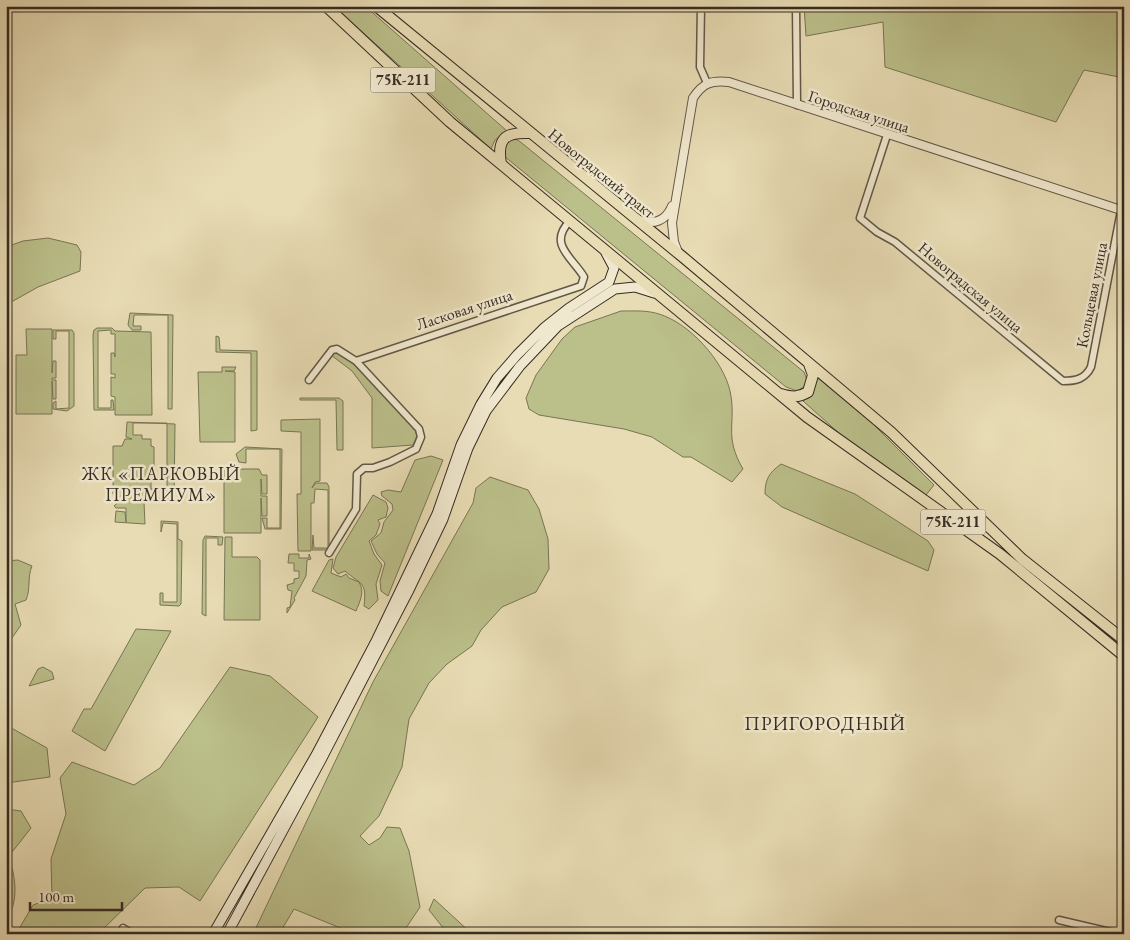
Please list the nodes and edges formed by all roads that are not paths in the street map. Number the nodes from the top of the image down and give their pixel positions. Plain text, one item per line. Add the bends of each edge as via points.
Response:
1 (326, 6) edge
2 (376, 6) edge
3 (701, 6) edge
4 (796, 6) edge
5 (706, 83) junction
6 (797, 105) junction
7 (528, 133) junction
8 (887, 135) junction
9 (500, 164) junction
10 (1124, 195) edge
11 (674, 202) junction
12 (1123, 211) edge
13 (635, 218) junction
14 (570, 221) junction
15 (605, 251) junction
16 (684, 258) junction
17 (659, 295) junction
18 (356, 361) junction
19 (810, 364) junction
20 (309, 380) dead end
21 (1063, 381) joint
22 (779, 393) junction
23 (329, 553) dead end
24 (1124, 640) edge
25 (1124, 656) edge
26 (1059, 920) dead end
27 (123, 928) dead end
28 (132, 934) edge
29 (213, 934) edge
30 (227, 934) edge
31 (1119, 934) edge

1 - 9 main road, 75К-211 via 405,82
2 - 7 main road, Новоградский тракт
3 - 5 street via 700,67
4 - 6 street
5 - 6 street, Городская улица via 716,80 729,82
5 - 11 street via 694,98
6 - 8 street, Городская улица
7 - 9 main road via 516,132 506,136 501,144
7 - 13 main road, Новоградский тракт
8 - 12 street, Городская улица
8 - 21 street, Новоградская улица via 860,218 895,242
9 - 14 main road, 75К-211
10 - 12 street, Кольцевая улица
11 - 13 street via 663,219 656,222
11 - 16 street via 672,232 678,251
12 - 21 street, Кольцевая улица via 1091,367 1087,374 1075,380
13 - 16 main road, Новоградский тракт
14 - 15 main road, 75К-211
14 - 18 street, Ласковая улица via 562,231 561,244 584,277 581,286
15 - 17 main road, 75К-211
15 - 29 main road via 614,268 610,281 545,327 497,378 481,404 461,445 437,514 377,639 312,764
16 - 19 main road, Новоградский тракт
17 - 22 main road, 75К-211
17 - 30 main road via 635,287 611,291 558,326 502,388 486,411 468,448 443,519 408,592
18 - 20 street via 338,349 332,350
18 - 23 street via 419,430 421,437 416,448 373,468 360,470 357,474 356,508
19 - 22 main road via 812,375 808,392 792,397
19 - 24 main road, Новоградский тракт via 891,432 1022,559
22 - 25 main road, 75К-211 via 1000,554
26 - 31 street
27 - 28 street

